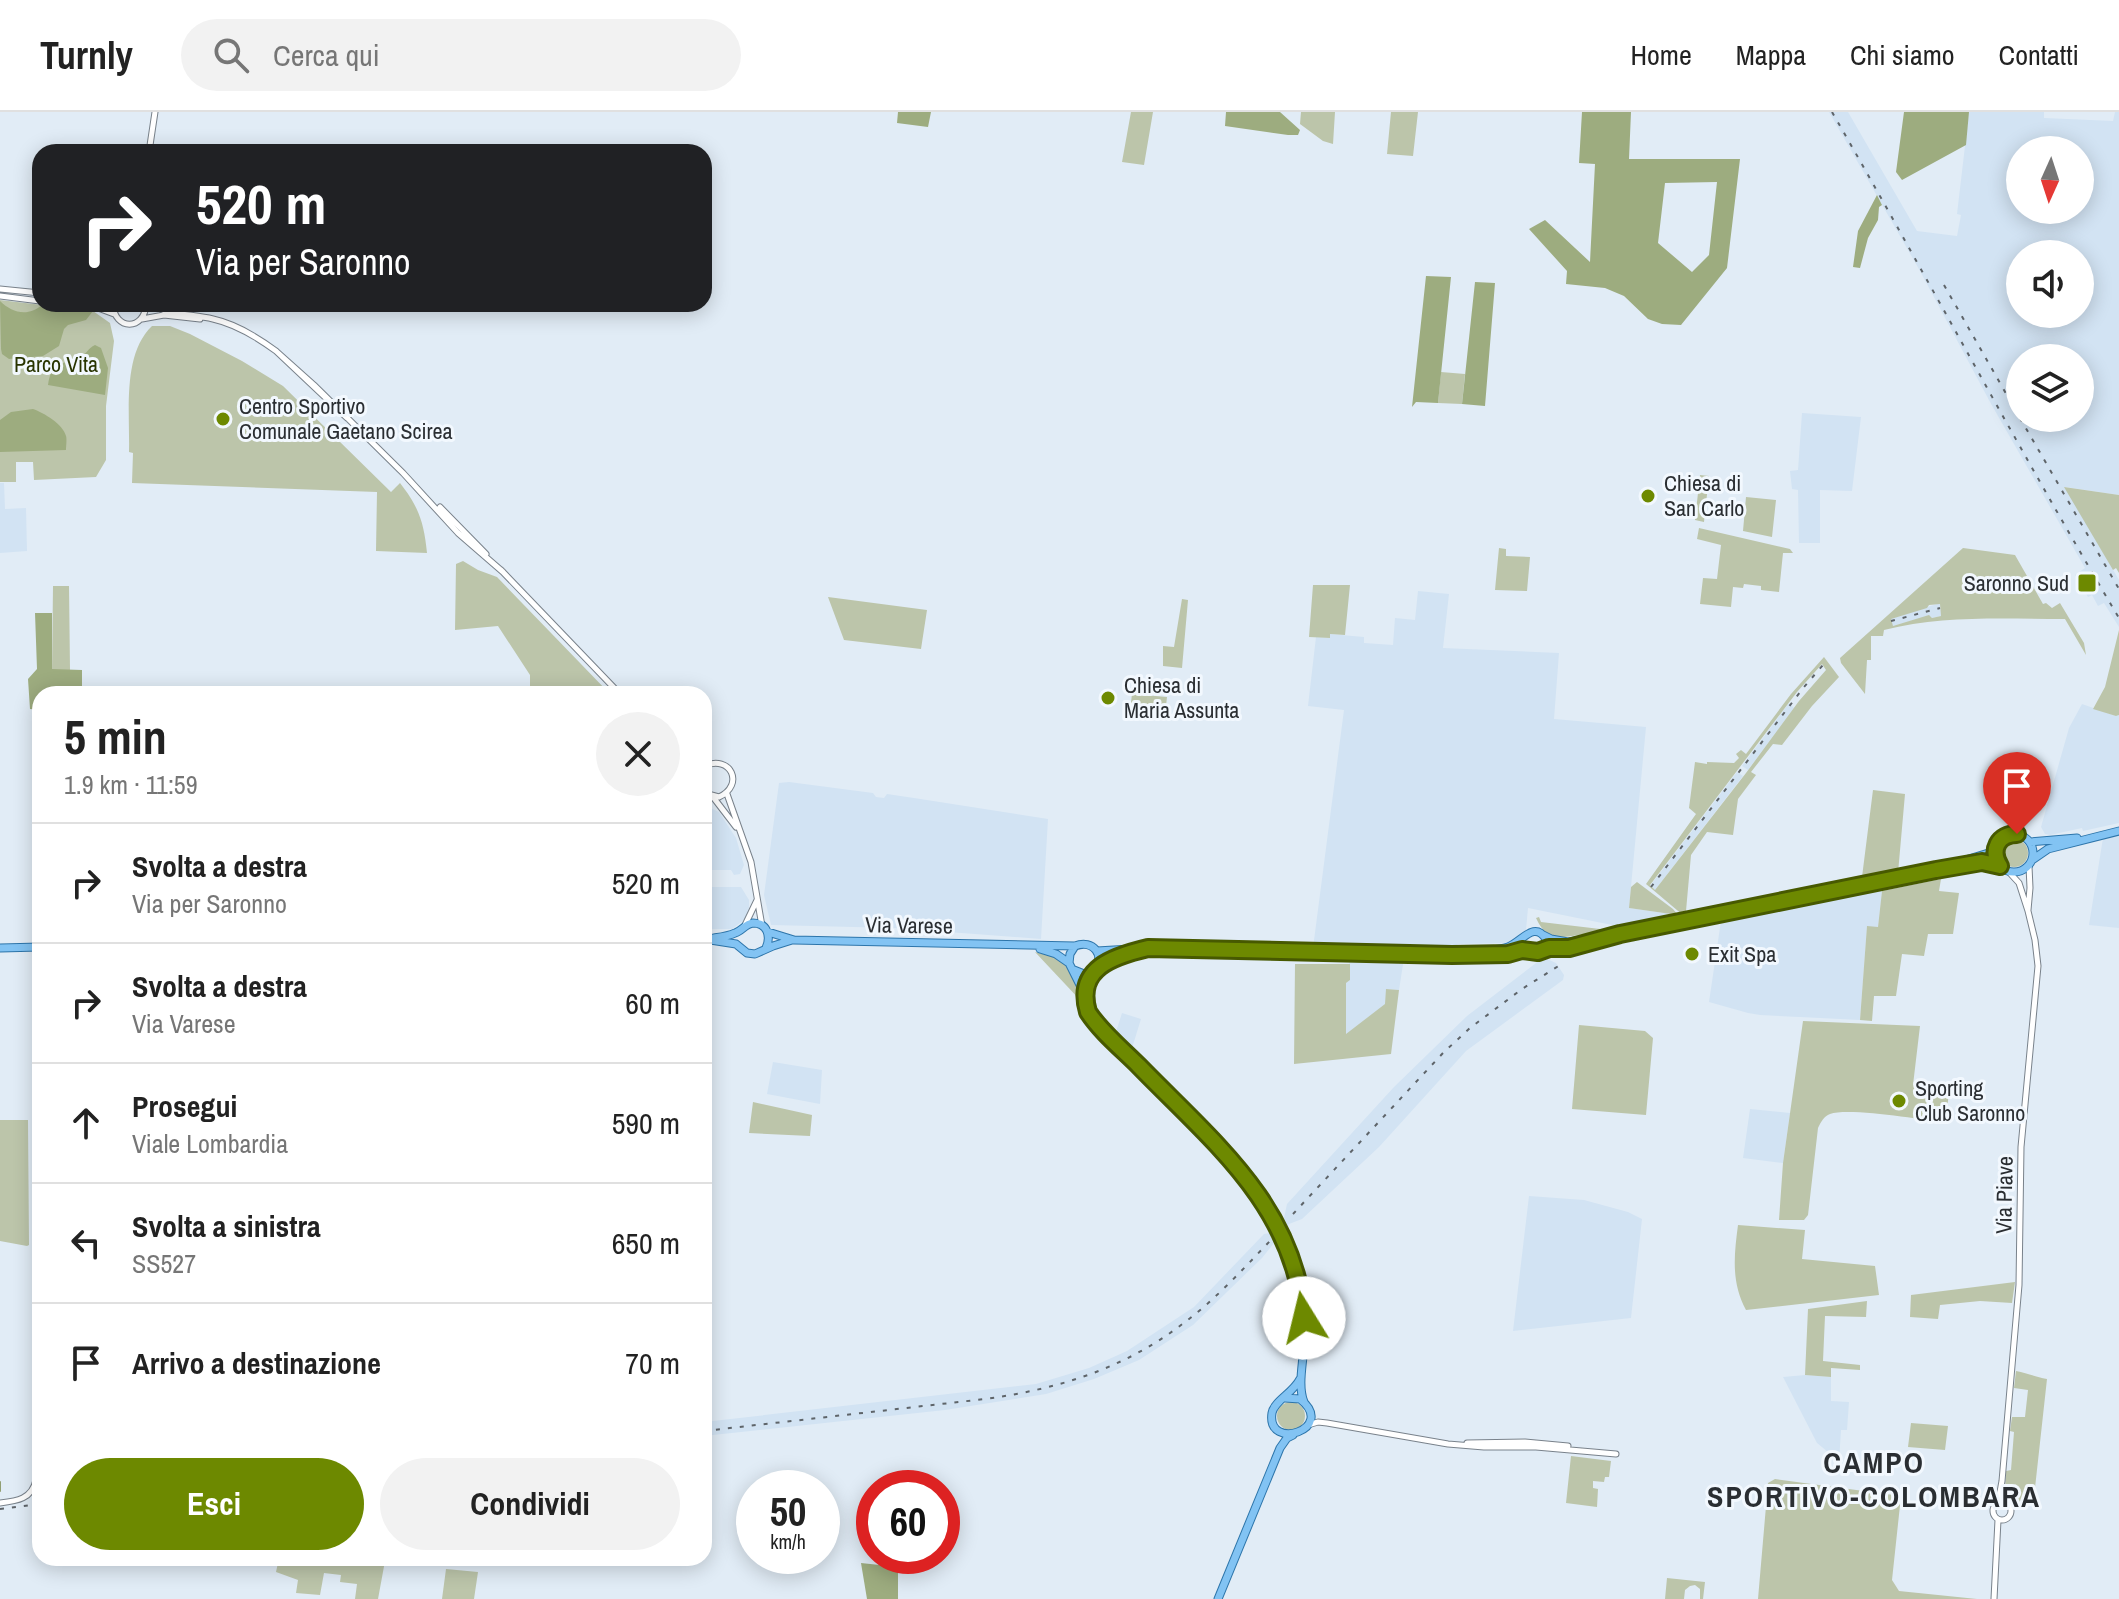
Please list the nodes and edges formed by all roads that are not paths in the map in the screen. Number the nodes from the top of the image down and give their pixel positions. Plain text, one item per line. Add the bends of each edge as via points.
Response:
1 (155, 112) edge
2 (150, 144) edge
3 (0, 289) edge
4 (32, 292) edge
5 (0, 296) edge
6 (32, 300) edge
7 (109, 312) edge
8 (145, 312) edge
9 (174, 312) edge
10 (114, 314) joint
11 (142, 319) junction
12 (234, 326) junction
13 (612, 686) edge
14 (714, 762) edge
15 (727, 794) junction
16 (712, 797) joint
17 (2119, 831) edge
18 (741, 835) junction
19 (2099, 836) junction
20 (2030, 842) junction
21 (1995, 851) junction
22 (2030, 863) junction
23 (2004, 869) junction
24 (1936, 870) junction
25 (757, 899) junction
26 (2028, 911) junction
27 (742, 929) junction
28 (765, 929) junction
29 (1528, 934) junction
30 (1620, 934) junction
31 (1543, 935) junction
32 (712, 938) edge
33 (794, 940) junction
34 (712, 941) edge
35 (1022, 945) junction
36 (1075, 946) junction
37 (32, 947) edge
38 (740, 947) junction
39 (0, 948) edge
40 (766, 948) junction
41 (1148, 948) junction
42 (1543, 950) junction
43 (1097, 951) junction
44 (1529, 951) junction
45 (1443, 954) junction
46 (1072, 966) junction
47 (1095, 969) junction
48 (1084, 997) junction
49 (1302, 1374) junction
50 (1285, 1398) junction
51 (1306, 1406) junction
52 (1327, 1423) junction
53 (1308, 1425) junction
54 (1276, 1427) junction
55 (1293, 1435) junction
56 (1280, 1448) junction
57 (1616, 1454) dead end
58 (2002, 1481) junction
59 (32, 1489) edge
60 (0, 1503) edge
61 (1998, 1503) junction
62 (2007, 1503) junction
63 (2001, 1520) junction
64 (1218, 1599) edge
65 (1994, 1599) edge

1 - 2 street
3 - 4 street
5 - 6 street
7 - 10 street
8 - 11 street
9 - 12 street
10 - 11 street via 129,324
11 - 12 street via 164,315
12 - 13 street via 276,351 308,379
14 - 15 street via 724,764 732,775
15 - 16 street
15 - 18 street
16 - 18 street
17 - 19 main road
18 - 25 street
19 - 20 main road
19 - 22 main road via 2048,849
20 - 21 main road via 2011,834
20 - 22 main road
21 - 23 main road
21 - 24 main road
22 - 23 main road via 2019,872
22 - 26 street, Via Piave
23 - 24 main road via 1982,862
23 - 26 street, Via Piave via 2019,883
24 - 30 main road
25 - 27 street
25 - 28 street
26 - 58 street, Via Piave via 2038,966 2021,1147 2019,1285
27 - 28 main road via 754,923
27 - 32 main road
27 - 38 main road
28 - 33 main road, Via Varese
28 - 40 main road via 770,939
29 - 31 main road
29 - 44 main road
29 - 45 main road via 1502,948
30 - 31 main road via 1568,942
30 - 42 main road
31 - 42 main road
33 - 35 main road, Via Varese
33 - 40 main road, Via Varese
34 - 38 main road
35 - 36 main road, Via Varese
35 - 46 main road, Via Varese via 1056,954
36 - 43 main road via 1087,944
36 - 46 main road
37 - 39 main road
38 - 40 main road via 752,954
41 - 43 main road
41 - 45 main road
41 - 47 main road
42 - 44 main road
43 - 47 main road
44 - 45 main road
46 - 47 main road via 1084,974
46 - 48 main road
47 - 48 main road
48 - 49 main road via 1092,1018 1214,1143 1274,1217 1300,1287
49 - 50 main road
49 - 51 main road
50 - 51 main road via 1297,1398
50 - 54 main road via 1274,1408
51 - 52 street
51 - 53 main road
52 - 53 street
52 - 57 street via 1454,1445 1525,1442
53 - 55 main road
54 - 55 main road
54 - 56 main road
55 - 56 main road
56 - 64 main road
58 - 61 street, Via Piave
58 - 62 street, Via Piave
59 - 60 street via 19,1500
61 - 62 street
61 - 63 street via 1992,1511
62 - 63 street via 2011,1513
63 - 65 street

